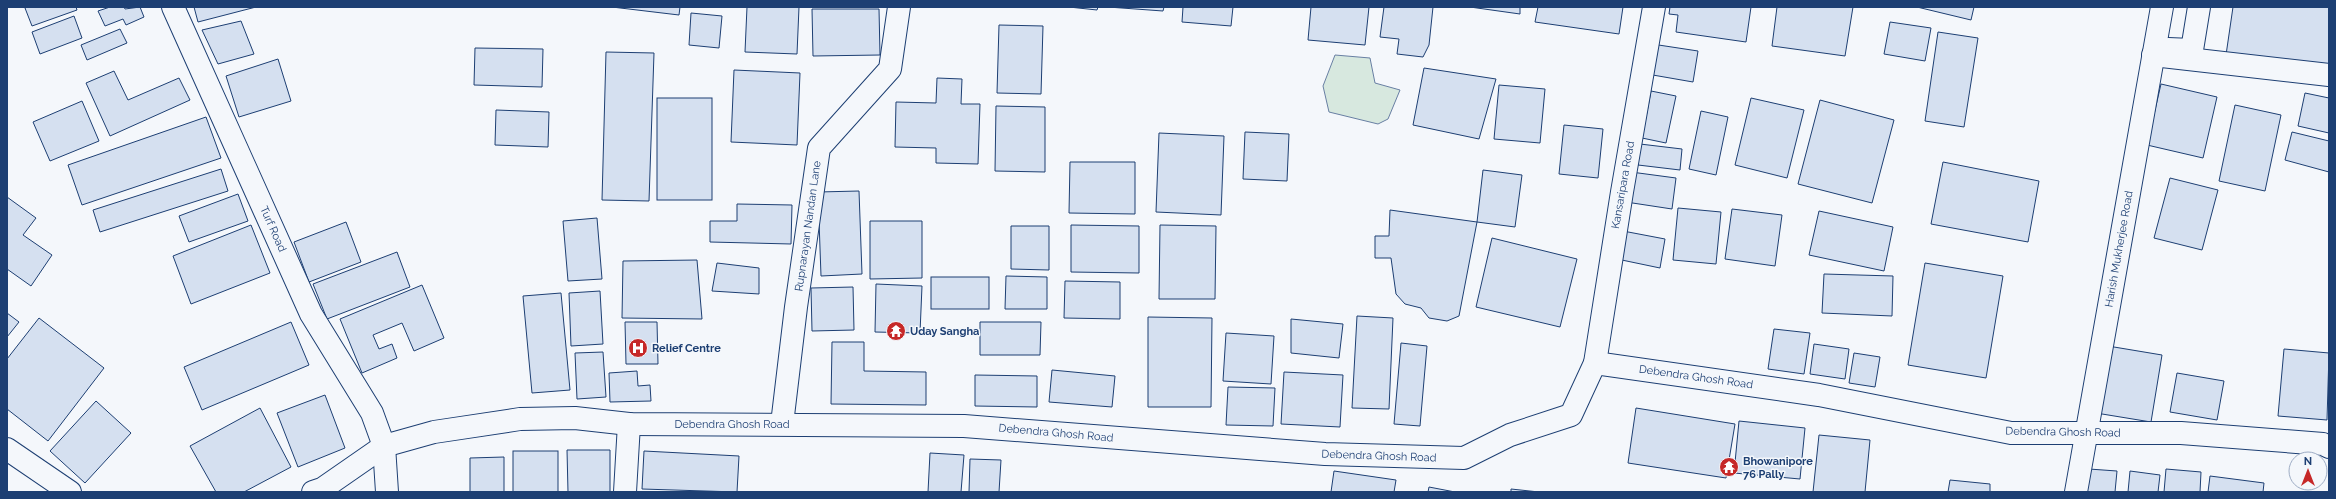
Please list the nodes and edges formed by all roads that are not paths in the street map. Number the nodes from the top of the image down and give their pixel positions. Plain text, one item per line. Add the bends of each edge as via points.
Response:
1 (173, 7) edge
2 (899, 7) edge
3 (1654, 7) edge
4 (2162, 7) edge
5 (2199, 7) edge
6 (2154, 51) junction
7 (2329, 76) edge
8 (1595, 363) junction
9 (628, 424) junction
10 (782, 424) junction
11 (2086, 434) junction
12 (384, 446) junction
13 (2329, 447) edge
14 (7, 449) edge
15 (63, 490) edge
16 (313, 492) edge
17 (387, 492) edge
18 (625, 492) edge
19 (2076, 492) edge

1 - 12 street, Turf Road via 311,314 372,413
2 - 10 street, Rupnarayan Nandan Lane via 890,69 819,148
3 - 8 street, Kansaripara Road
4 - 6 street, Harish Mukherjee Road
5 - 6 street via 2192,50
6 - 7 street
6 - 11 street, Harish Mukherjee Road
8 - 10 street, Debendra Ghosh Road via 1571,415 1510,435 1464,458 1324,454 964,426
8 - 11 street, Debendra Ghosh Road via 1819,395 2011,433
9 - 10 street, Debendra Ghosh Road
9 - 12 street, Debendra Ghosh Road via 575,418 520,419 434,432
9 - 18 street
11 - 13 street, Debendra Ghosh Road via 2181,433 2323,444
11 - 19 street, Harish Mukherjee Road
12 - 16 street, Debendra Ghosh Road
12 - 17 street, Turf Road
14 - 15 street

